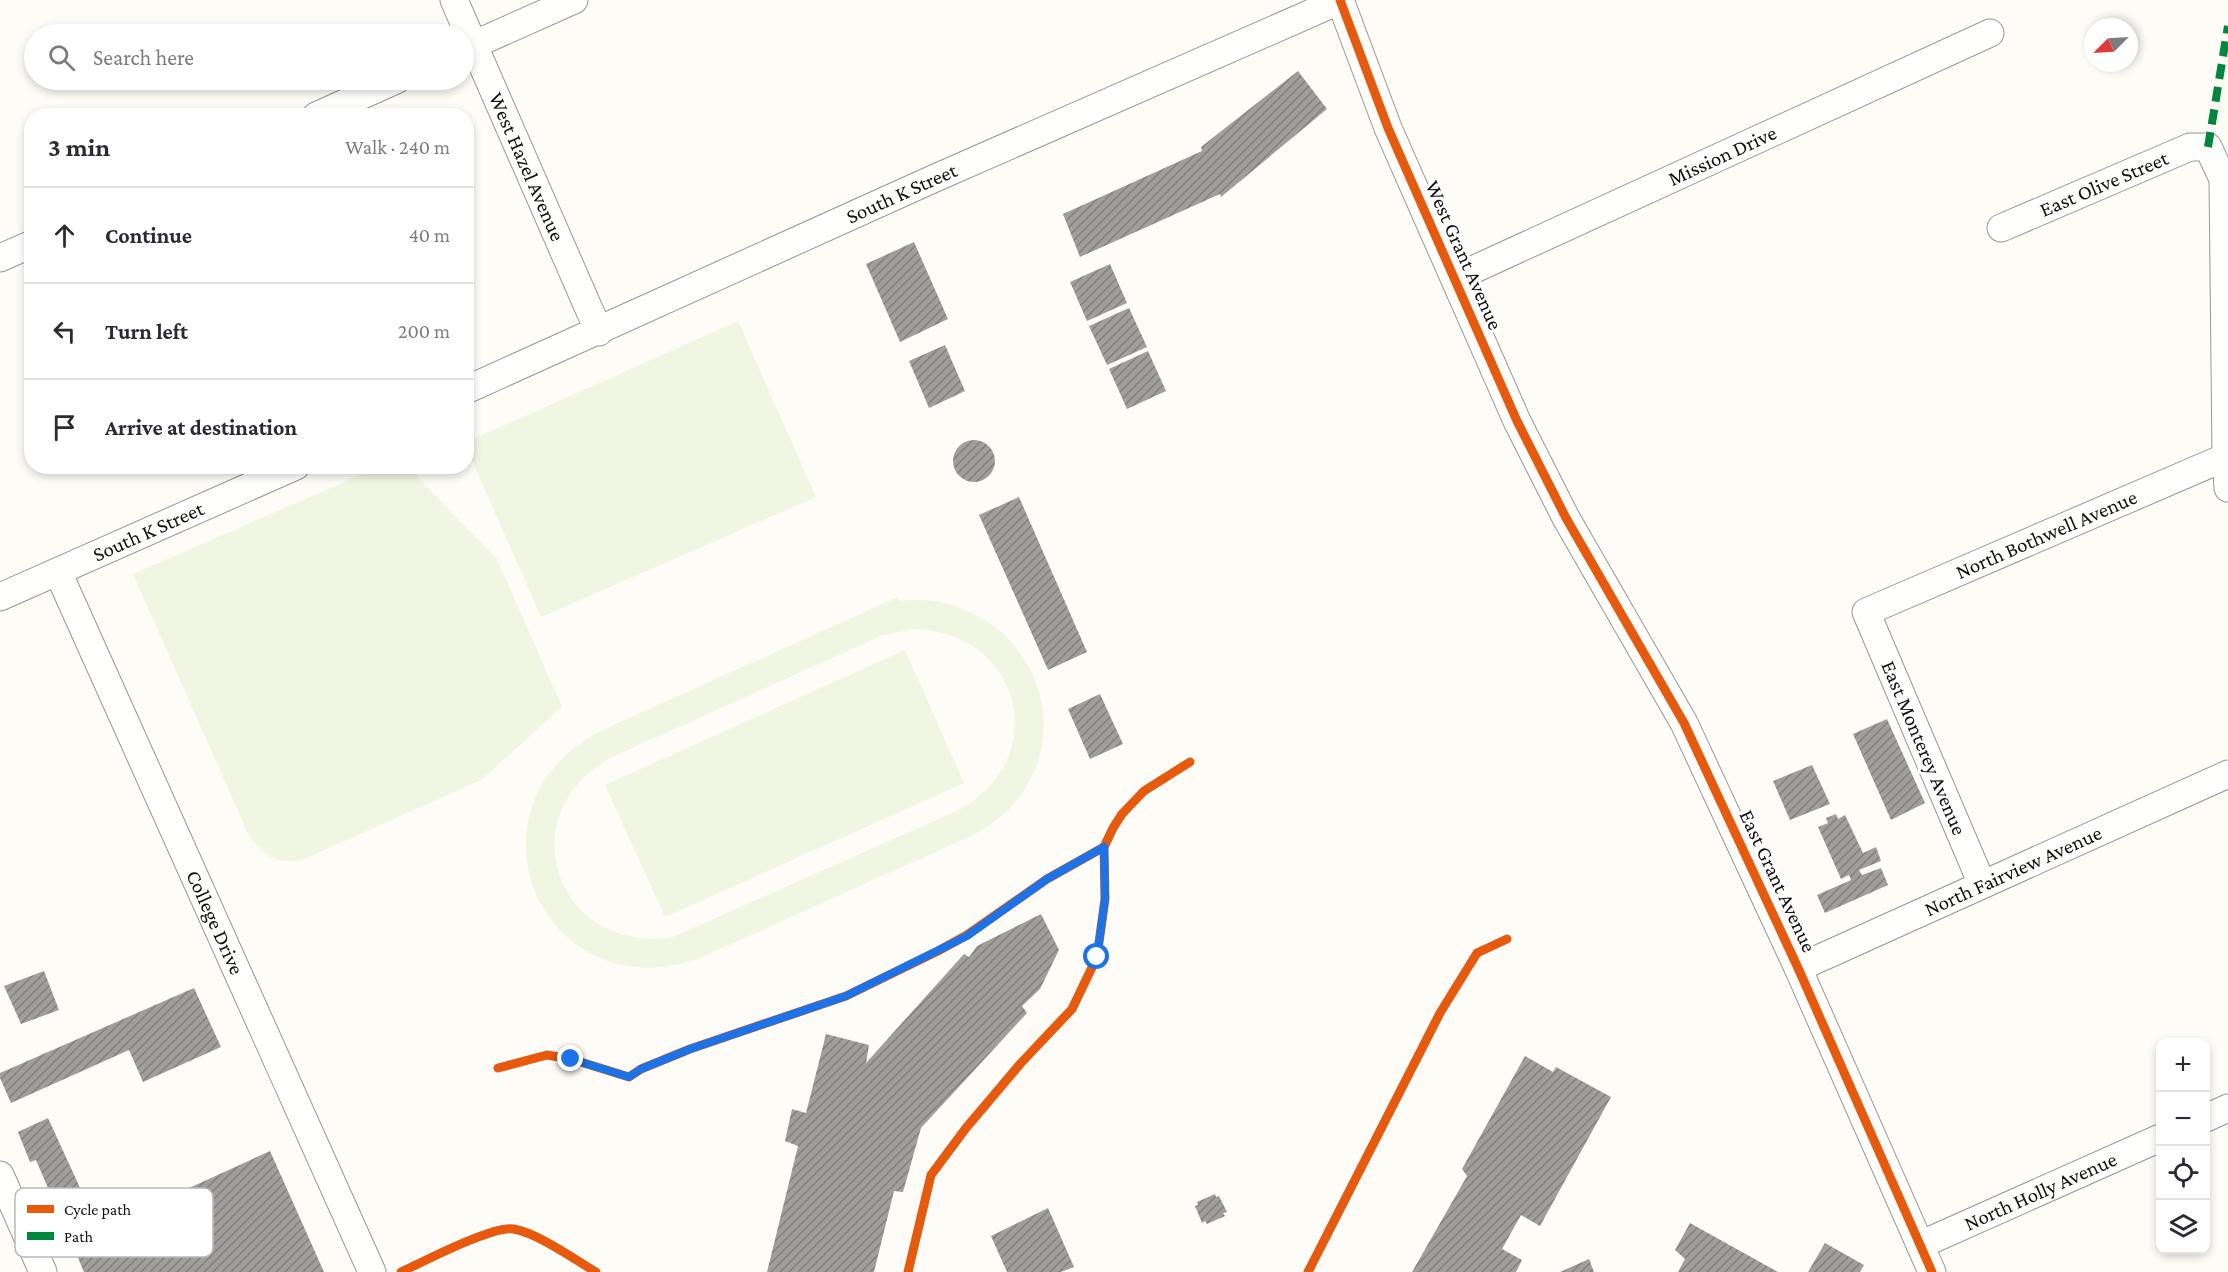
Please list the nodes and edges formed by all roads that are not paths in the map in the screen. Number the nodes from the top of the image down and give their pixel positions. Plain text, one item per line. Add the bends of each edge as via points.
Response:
1 (454, 0) edge
2 (573, 0) edge
3 (1341, 0) edge
4 (462, 24) edge
5 (1990, 33) dead end
6 (474, 44) edge
7 (474, 57) edge
8 (374, 90) edge
9 (334, 108) edge
10 (2001, 228) dead end
11 (24, 248) edge
12 (0, 258) edge
13 (1455, 278) junction
14 (599, 332) junction
15 (474, 387) edge
16 (2226, 457) junction
17 (278, 474) edge
18 (2228, 488) edge
19 (1566, 518) joint
20 (58, 572) junction
21 (0, 597) edge
22 (1866, 612) joint
23 (2228, 774) edge
24 (1982, 885) junction
25 (1798, 968) junction
26 (2228, 1108) edge
27 (2210, 1116) edge
28 (2156, 1140) edge
29 (0, 1175) edge
30 (15, 1209) edge
31 (1920, 1245) junction
32 (36, 1257) edge
33 (43, 1272) edge
34 (372, 1272) edge
35 (1932, 1272) edge

1 - 4 street, West Hazel Avenue
2 - 6 street
3 - 13 street, West Grant Avenue via 1388,128
3 - 14 street, South K Street via 944,174
5 - 13 street, Mission Drive
7 - 14 street, West Hazel Avenue
8 - 9 street
10 - 16 street, East Olive Street via 2190,147 2208,147 2223,180
11 - 12 street
13 - 19 street, West Grant Avenue via 1517,421
14 - 15 street, South K Street
16 - 18 street
16 - 22 street, North Bothwell Avenue
17 - 20 street, South K Street
19 - 25 street, East Grant Avenue via 1684,723
20 - 21 street, South K Street
20 - 34 street, College Drive
22 - 24 street, East Monterey Avenue
23 - 24 street, North Fairview Avenue
24 - 25 street, North Fairview Avenue
25 - 31 street, East Grant Avenue
26 - 27 street
28 - 31 street, North Holly Avenue
29 - 30 street
31 - 35 street, East Grant Avenue
32 - 33 street

